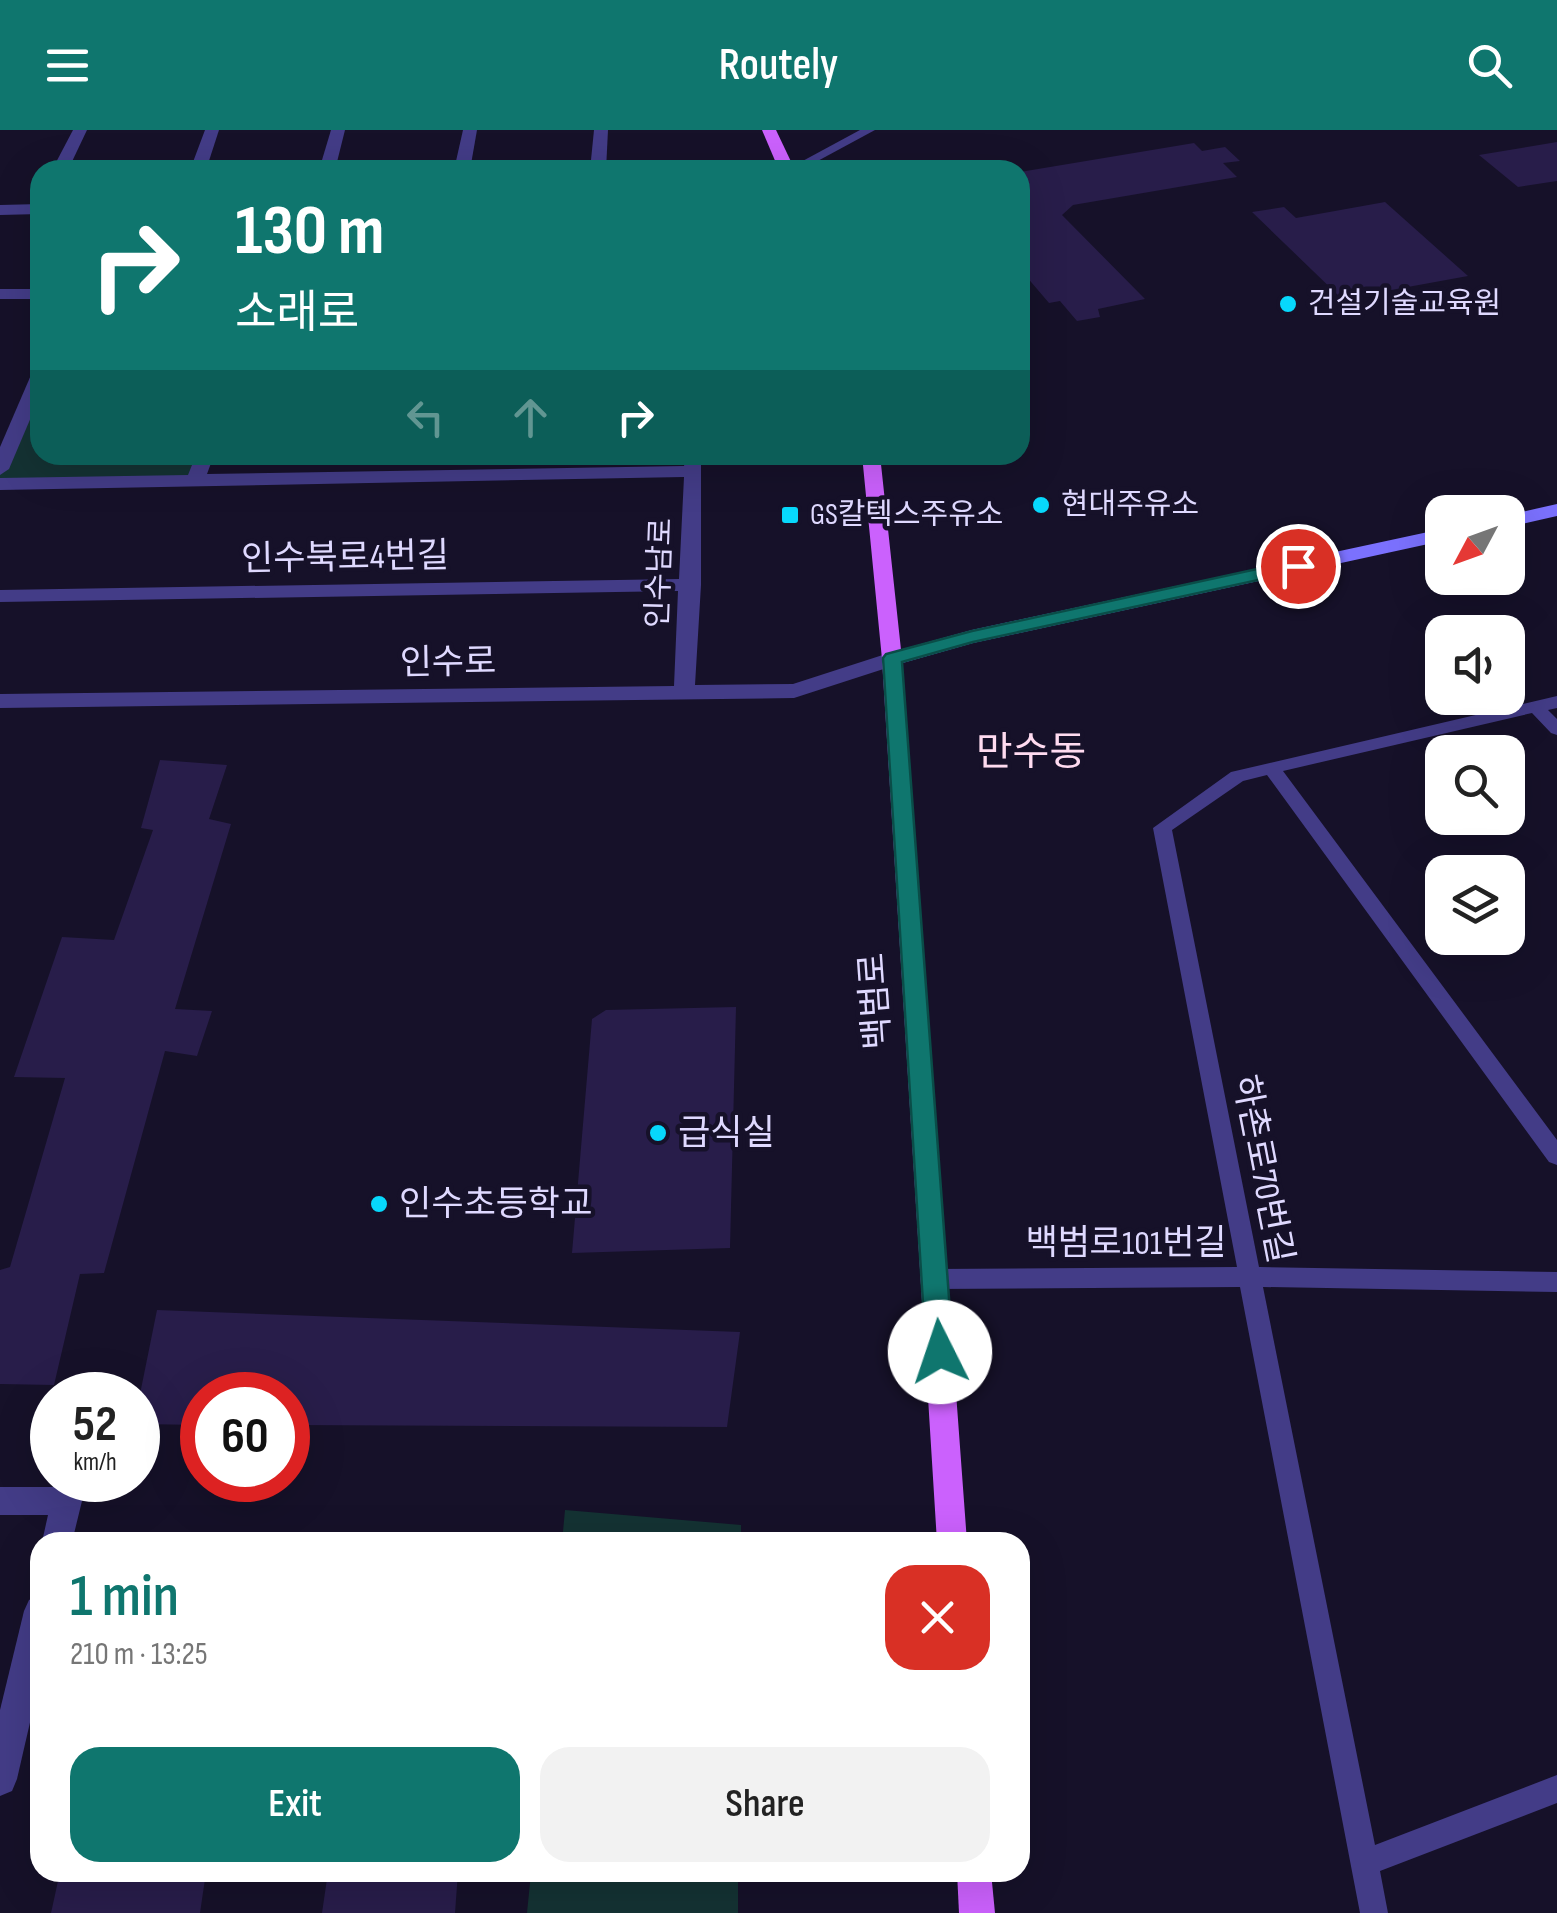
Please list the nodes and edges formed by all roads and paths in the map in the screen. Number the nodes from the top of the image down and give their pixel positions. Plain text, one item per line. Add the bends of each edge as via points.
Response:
1 (80, 130) edge
2 (212, 130) edge
3 (338, 130) edge
4 (470, 130) edge
5 (601, 130) edge
6 (769, 130) edge
7 (869, 130) edge
8 (65, 160) edge
9 (202, 160) edge
10 (330, 160) edge
11 (464, 160) edge
12 (599, 160) edge
13 (784, 160) edge
14 (809, 160) edge
15 (30, 209) edge
16 (0, 210) edge
17 (0, 294) edge
18 (30, 294) edge
19 (30, 398) edge
20 (201, 465) edge
21 (635, 465) edge
22 (694, 465) edge
23 (872, 465) edge
24 (0, 469) edge
25 (196, 480) junction
26 (0, 484) edge
27 (1557, 510) edge
28 (1525, 517) edge
29 (1425, 539) edge
30 (691, 585) junction
31 (0, 596) edge
32 (892, 658) junction
33 (684, 692) junction
34 (0, 701) edge
35 (1546, 704) edge
36 (1557, 729) edge
37 (1272, 768) junction
38 (1557, 1156) edge
39 (1250, 1277) junction
40 (934, 1278) junction
41 (1557, 1282) edge
42 (0, 1500) edge
43 (60, 1532) edge
44 (951, 1532) edge
45 (30, 1653) edge
46 (0, 1780) edge
47 (1557, 1789) edge
48 (1364, 1863) junction
49 (975, 1882) edge
50 (977, 1913) edge
51 (1374, 1913) edge

1 - 8 street
2 - 9 street
3 - 10 street
4 - 11 street
5 - 12 street
6 - 13 main road
7 - 14 lane
15 - 16 street
17 - 18 street
19 - 24 street
20 - 25 street
21 - 25 street
22 - 30 street, 인수남로
23 - 32 main road, 백범로
25 - 26 street
27 - 28 main road
29 - 32 main road
30 - 31 street, 인수북로4번길
30 - 33 street, 인수남로
32 - 33 street, 인수로 via 794,691
32 - 40 main road, 백범로
33 - 34 street, 인수로
35 - 36 lane, 하촌로70번길
35 - 37 lane, 하촌로70번길
37 - 38 lane
37 - 39 lane, 하촌로70번길 via 1237,776 1162,828
39 - 40 lane, 백범로101번길
39 - 41 lane, 백범로101번길
39 - 48 lane, 하촌로70번길
40 - 44 main road, 백범로
42 - 43 street via 68,1501
45 - 46 street
47 - 48 lane
48 - 51 lane, 하촌로70번길
49 - 50 main road

